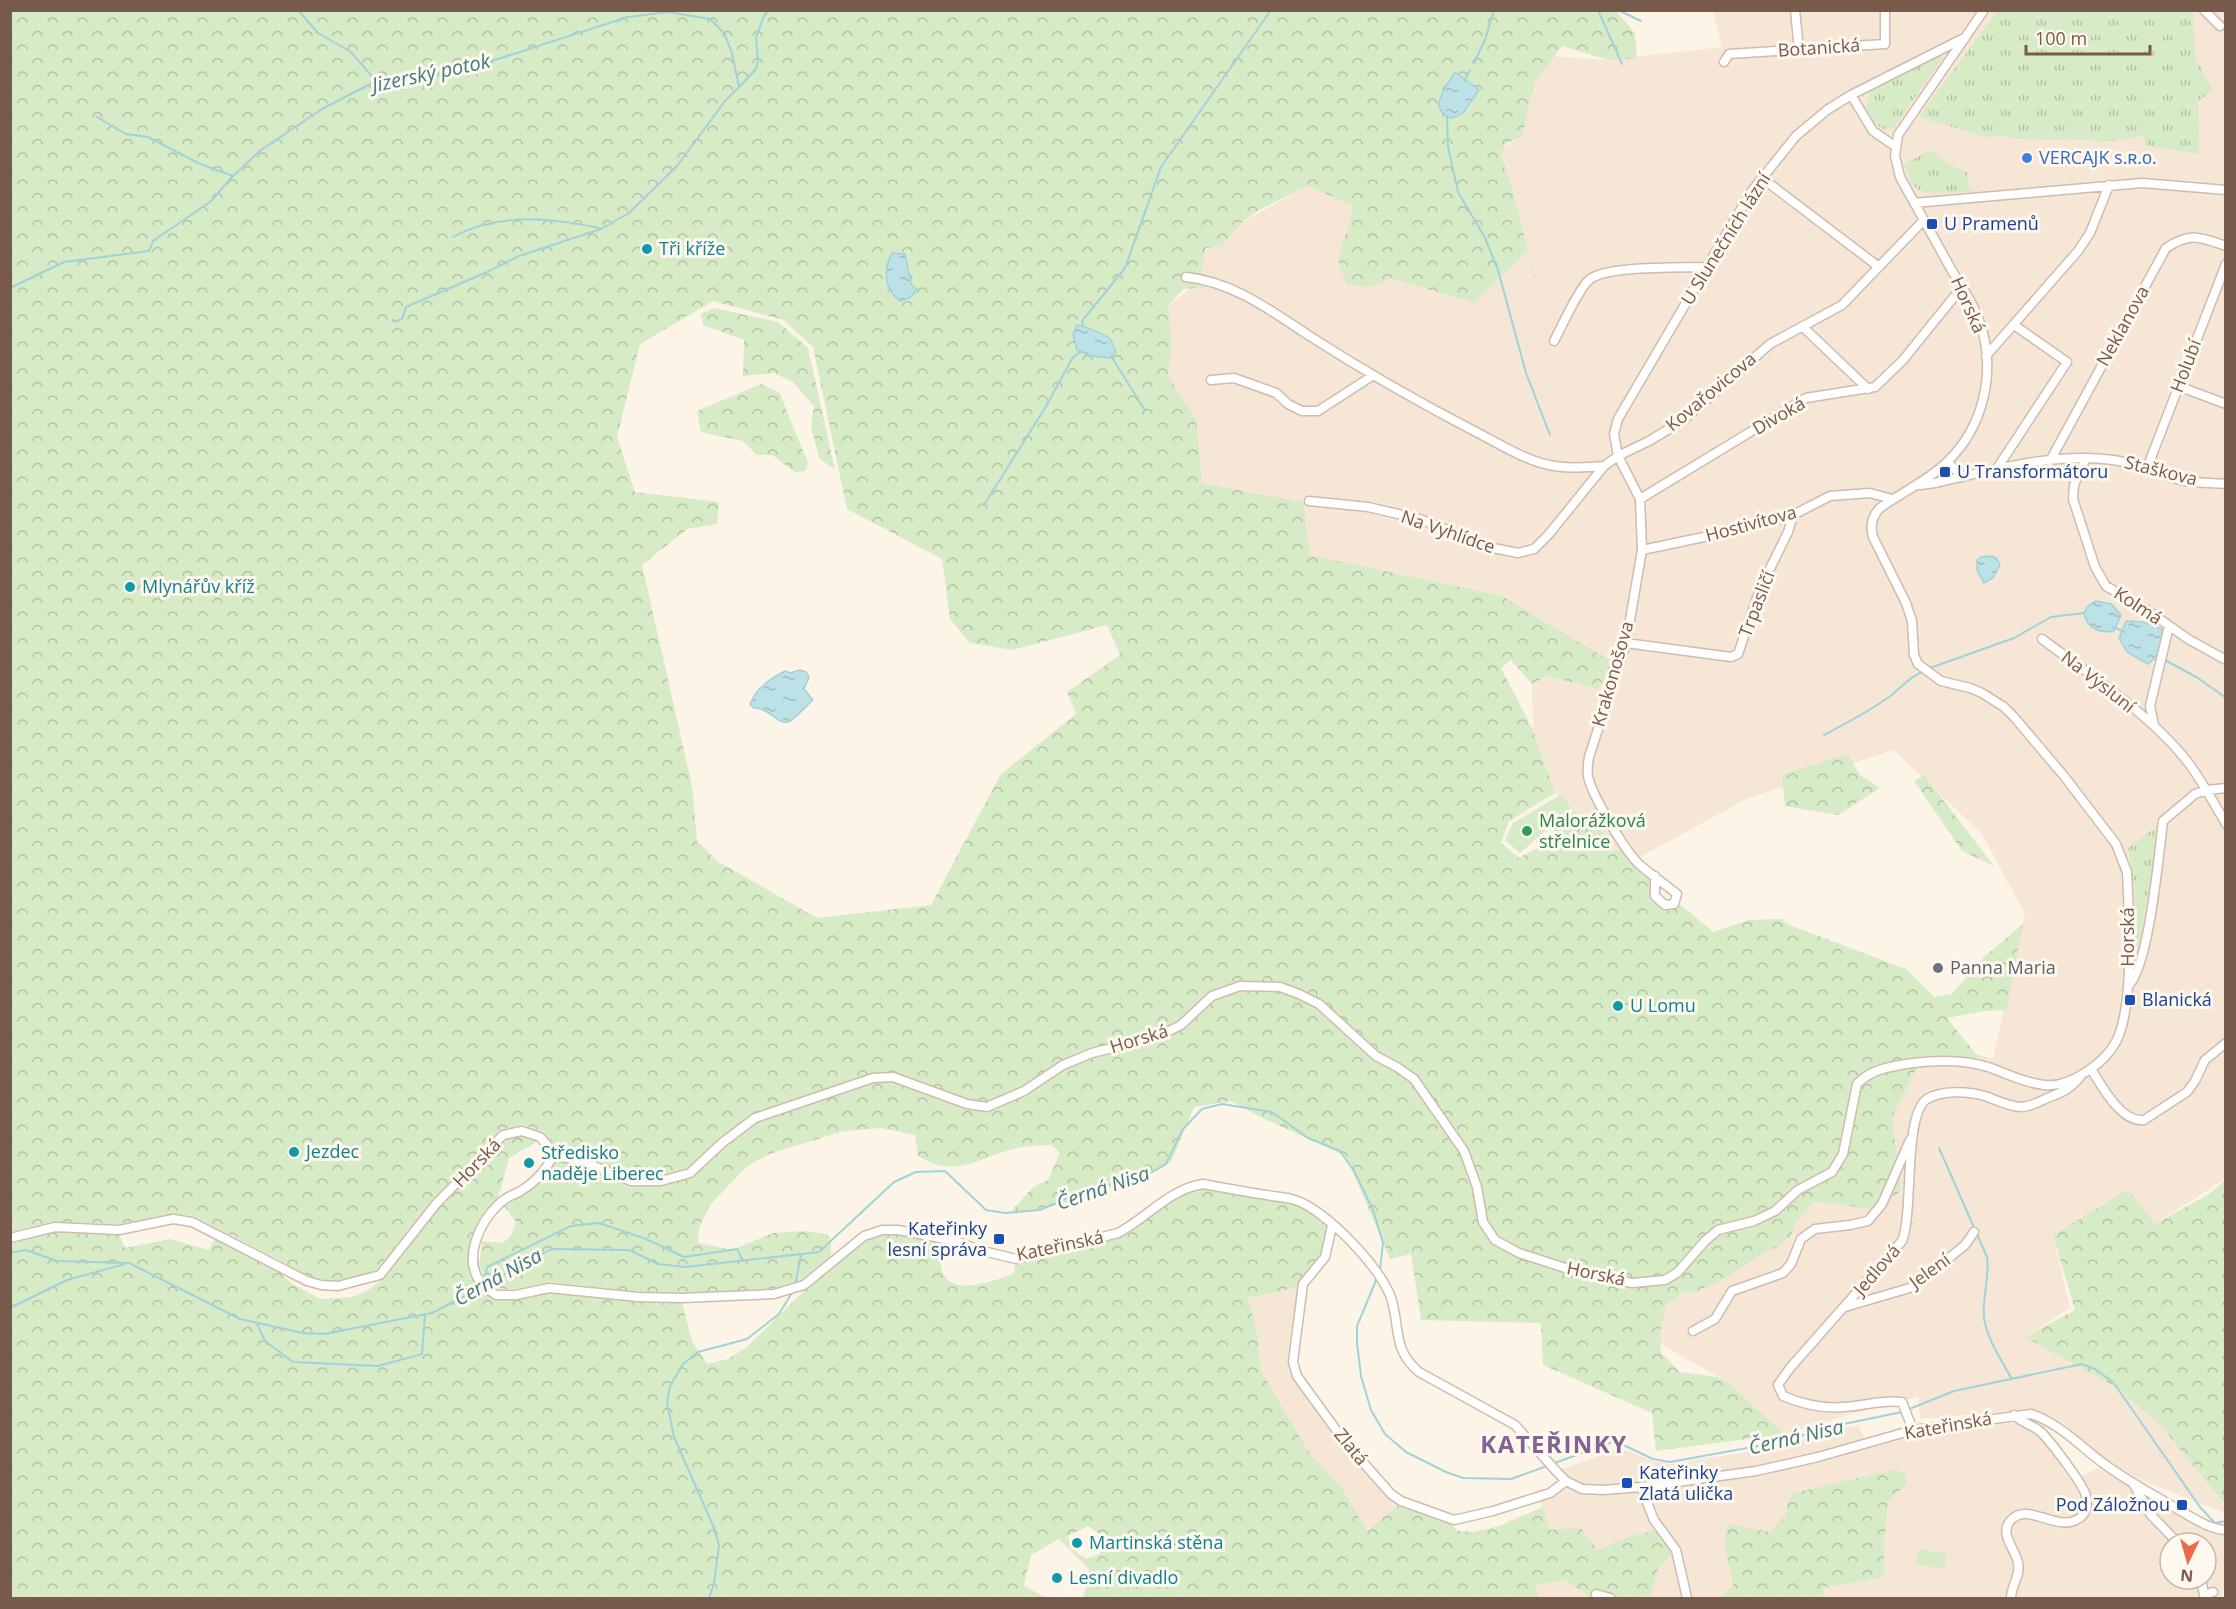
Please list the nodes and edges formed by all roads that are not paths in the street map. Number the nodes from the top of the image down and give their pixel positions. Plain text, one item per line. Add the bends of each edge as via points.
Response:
1 (1795, 10) edge
2 (1885, 10) edge
3 (1984, 10) edge
4 (2204, 10) edge
5 (2220, 26) dead end
6 (1964, 39) junction
7 (1799, 50) junction
8 (1724, 62) dead end
9 (1851, 95) junction
10 (1896, 147) junction
11 (1762, 178) junction
12 (2109, 185) junction
13 (2226, 190) edge
14 (1914, 203) junction
15 (1924, 220) junction
16 (2226, 246) edge
17 (2226, 264) edge
18 (1706, 267) junction
19 (1879, 267) junction
20 (1186, 277) dead end
21 (1962, 287) junction
22 (2014, 325) junction
23 (1803, 327) junction
24 (1554, 342) dead end
25 (1986, 356) junction
26 (1372, 376) junction
27 (1211, 380) dead end
28 (2178, 387) junction
29 (1868, 389) junction
30 (2226, 404) edge
31 (1618, 456) junction
32 (2085, 458) junction
33 (2050, 461) junction
34 (1947, 462) junction
35 (1604, 466) junction
36 (2147, 468) junction
37 (1996, 470) junction
38 (1963, 477) junction
39 (2226, 484) edge
40 (1918, 485) junction
41 (1640, 499) junction
42 (1892, 499) junction
43 (1309, 501) dead end
44 (1793, 516) junction
45 (1642, 550) junction
46 (2169, 626) junction
47 (2042, 639) dead end
48 (1626, 643) junction
49 (2226, 660) edge
50 (2154, 725) junction
51 (2226, 789) edge
52 (2207, 790) junction
53 (2226, 824) edge
54 (1655, 876) dead end
55 (2128, 986) junction
56 (2226, 1043) edge
57 (2091, 1069) junction
58 (2080, 1076) junction
59 (1912, 1134) junction
60 (553, 1155) junction
61 (1332, 1226) junction
62 (1974, 1233) dead end
63 (10, 1238) edge
64 (1844, 1307) junction
65 (1693, 1331) dead end
66 (2014, 1415) junction
67 (1913, 1430) junction
68 (1566, 1481) junction
69 (2133, 1483) junction
70 (1641, 1487) junction
71 (2226, 1530) edge
72 (2166, 1531) edge
73 (2203, 1591) edge
74 (2213, 1592) dead end
75 (1596, 1594) dead end
76 (1610, 1599) edge
77 (1687, 1599) edge
78 (2011, 1599) edge

1 - 7 street
2 - 7 street, Botanická via 1885,44
3 - 6 street
4 - 5 street
6 - 9 street, U Slunečních lázní
6 - 10 street via 1909,117
7 - 8 street, Botanická via 1729,54
9 - 10 street via 1873,131
9 - 11 street, U Slunečních lázní via 1796,136
10 - 14 street, Horská via 1900,177
11 - 18 street, U Slunečních lázní
11 - 19 street
12 - 13 street via 2142,183
12 - 14 street
12 - 22 street via 2090,233 2078,251
14 - 15 street, Horská
15 - 19 street, Kovařovicova
15 - 21 street, Horská
16 - 33 street, Neklanova via 2190,236 2166,248
17 - 28 street, Holubí
18 - 24 street via 1600,274 1588,280
18 - 31 street, U Slunečních lázní via 1618,419 1614,434
19 - 23 street, Kovařovicova via 1842,305
20 - 26 street via 1215,281 1243,294
21 - 25 street, Horská via 1981,326
21 - 29 street, Divoká via 1904,360
22 - 25 street
22 - 37 street via 2067,362
23 - 29 street
23 - 31 street, Kovařovicova via 1760,351 1682,421
25 - 34 street, Horská via 1985,393 1976,422
26 - 27 street via 1318,411 1302,411 1276,393 1234,378
26 - 35 street via 1535,461 1568,468
28 - 30 street
28 - 36 street, Holubí
29 - 41 street, Divoká via 1806,398
31 - 35 street, Na Vyhlídce
31 - 41 street, Krakonošova
32 - 33 street, Staškova
32 - 36 street, Staškova
32 - 46 street, Kolmá via 2073,499 2095,567 2106,586
33 - 37 street, Staškova
34 - 38 street
34 - 40 street, Horská
35 - 43 street, Na Vyhlídce via 1549,534 1534,549 1518,553 1493,548 1420,519 1368,507
36 - 39 street, Staškova via 2181,480
37 - 38 street, Staškova
38 - 40 street, Staškova
40 - 42 street, Horská
41 - 45 street, Krakonošova
42 - 44 street, Hostivítova via 1870,493 1830,496
42 - 55 street, Horská via 1877,510 1871,528 1906,603 1918,664 1941,681 1970,688 2004,707 2064,776 2120,850 2127,872
44 - 45 street, Hostivítova
44 - 48 street, Trpasličí via 1760,589 1738,654 1731,657
45 - 48 street, Krakonošova
46 - 49 street, Kolmá
46 - 50 street, Na Výsluní via 2150,706
47 - 50 street, Na Výsluní
48 - 54 street, Krakonošova via 1588,757 1587,773 1607,818 1638,864
50 - 52 street, Na Výsluní via 2187,760
51 - 52 street
52 - 53 street, Na Výsluní
52 - 55 street via 2195,794 2163,821 2142,953
55 - 57 street, Horská via 2119,1035
56 - 57 street via 2205,1060 2187,1092 2144,1120 2128,1117 2109,1098
57 - 58 street, Horská
58 - 59 street, Jedlová via 2072,1087 2026,1106 1979,1094 1954,1092 1931,1097 1921,1103
58 - 60 street, Horská via 2045,1085 1974,1063 1956,1062 1919,1062 1874,1072 1857,1084 1843,1154 1832,1172 1798,1190 1775,1211 1718,1230 1678,1272 1665,1280 1632,1283 1581,1273 1519,1253 1495,1240 1483,1222 1464,1151 1414,1079 1360,1044 1318,1005 1280,987 1240,986 1212,996 1181,1025 1157,1037 1092,1053 987,1107 967,1104 893,1077 873,1078 755,1119 690,1173 661,1181 631,1180
59 - 64 street, Jedlová via 1902,1241
59 - 65 street via 1882,1204 1868,1221 1815,1229 1801,1239 1783,1273 1732,1291 1715,1319
60 - 61 street, Kateřinská via 538,1178 501,1202 480,1229 474,1267 481,1283 496,1295 549,1288 638,1298 774,1294 804,1285 864,1236 882,1230 956,1241 1016,1259 1118,1233 1173,1194 1203,1184 1295,1200 1313,1208
60 - 63 street, Horská via 540,1137 522,1131 503,1135 436,1204 380,1275 338,1286 307,1281 192,1222 173,1219 119,1230 56,1227
61 - 68 street, Kateřinská via 1383,1279 1392,1300 1404,1356 1410,1364 1515,1425
61 - 68 street, Zlatá via 1325,1257 1303,1284 1293,1362 1297,1376 1345,1442 1391,1494 1454,1520 1550,1494
62 - 64 street, Jelení via 1965,1245 1913,1287
64 - 67 street, Jedlová via 1778,1385 1783,1396 1827,1407 1902,1402
66 - 67 street, Kateřinská
66 - 69 street, Kateřinská via 2031,1414 2048,1420
66 - 78 street via 2040,1430 2085,1491 2088,1504 2074,1522 2023,1514 2012,1519 2007,1533 2019,1570
67 - 70 street, Kateřinská via 1756,1471
68 - 70 street, Kateřinská via 1582,1488 1603,1490
69 - 71 street, Kateřinská via 2202,1523
69 - 72 street via 2151,1515
70 - 77 street via 1654,1520 1676,1550
73 - 74 street via 2204,1595
75 - 76 street

